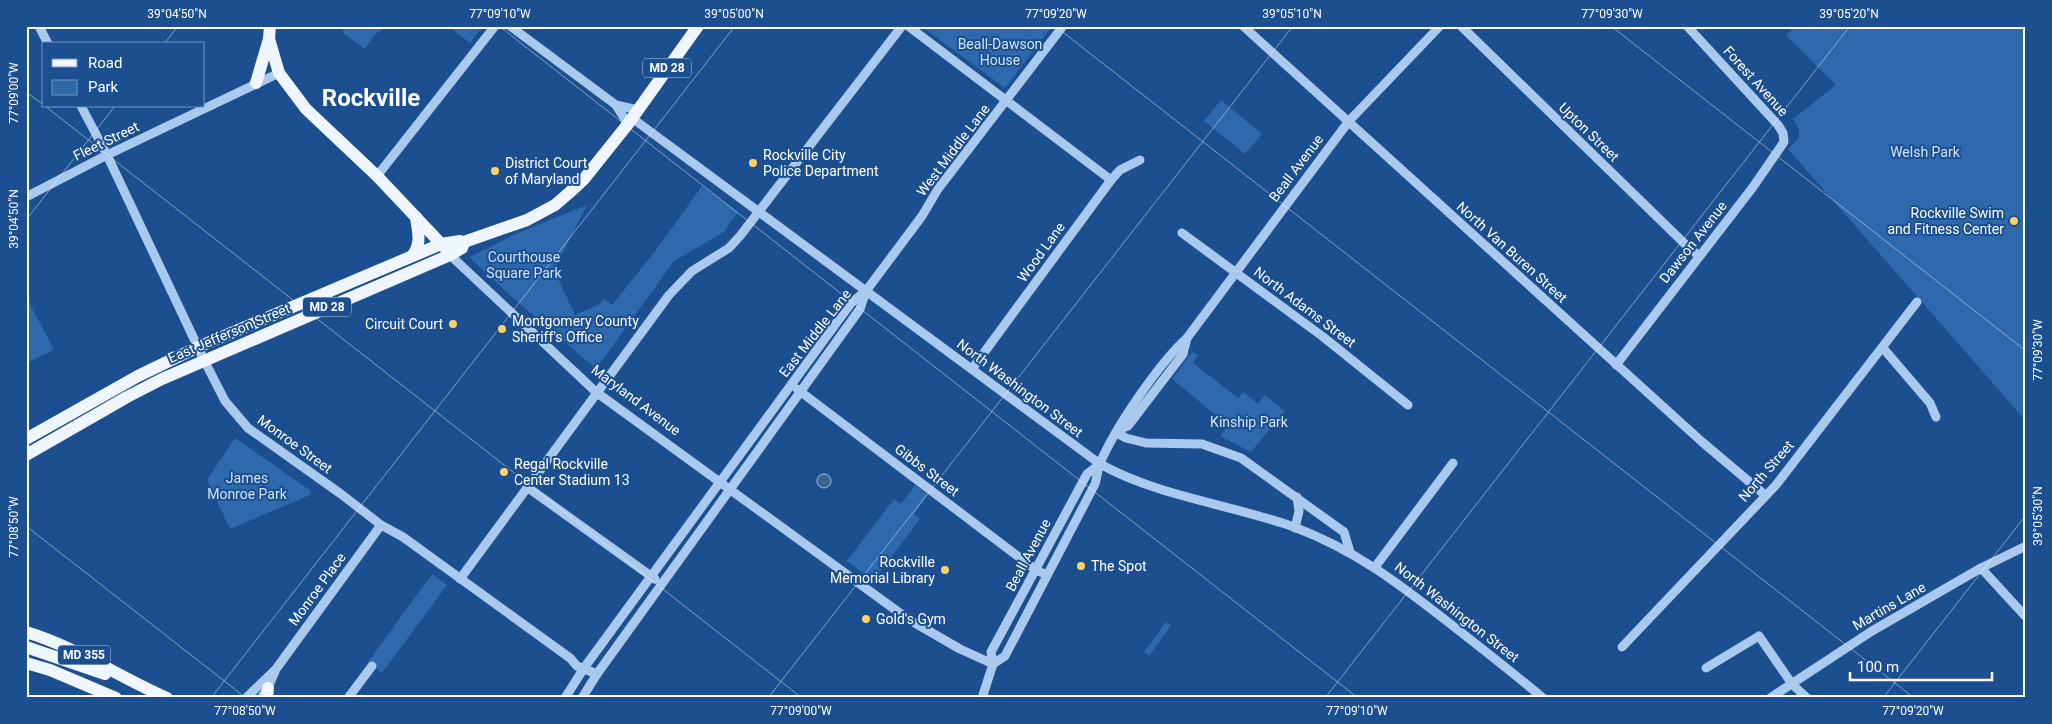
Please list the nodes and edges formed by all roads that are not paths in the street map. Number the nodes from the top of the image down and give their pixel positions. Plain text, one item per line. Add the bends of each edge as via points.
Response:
1 (39, 26) edge
2 (495, 26) edge
3 (510, 26) edge
4 (698, 26) edge
5 (902, 26) edge
6 (908, 26) edge
7 (1063, 26) edge
8 (1243, 26) edge
9 (1440, 26) edge
10 (1461, 26) edge
11 (1687, 26) edge
12 (269, 32) edge
13 (47, 42) edge
14 (279, 73) junction
15 (256, 83) junction
16 (1007, 101) junction
17 (616, 105) junction
18 (82, 108) edge
19 (204, 108) edge
20 (205, 108) edge
21 (633, 117) junction
22 (1349, 121) junction
23 (1783, 133) joint
24 (107, 155) junction
25 (1140, 160) dead end
26 (377, 176) junction
27 (1111, 180) junction
28 (26, 197) edge
29 (759, 211) junction
30 (416, 217) junction
31 (1182, 233) dead end
32 (464, 242) junction
33 (441, 244) junction
34 (450, 255) junction
35 (412, 256) junction
36 (1699, 256) junction
37 (1236, 272) junction
38 (866, 291) junction
39 (1917, 302) dead end
40 (198, 347) junction
41 (1883, 348) junction
42 (204, 360) junction
43 (1616, 365) junction
44 (972, 369) junction
45 (791, 385) junction
46 (596, 392) junction
47 (800, 392) junction
48 (1408, 405) dead end
49 (1936, 417) dead end
50 (1118, 432) junction
51 (26, 439) edge
52 (27, 455) edge
53 (1454, 463) dead end
54 (1100, 464) junction
55 (720, 481) junction
56 (527, 488) junction
57 (730, 488) junction
58 (1765, 496) junction
59 (1297, 497) junction
60 (380, 525) junction
61 (1294, 528) junction
62 (2026, 546) edge
63 (1350, 552) junction
64 (1375, 567) junction
65 (1981, 568) junction
66 (1036, 570) junction
67 (1047, 576) junction
68 (650, 577) junction
69 (460, 579) junction
70 (662, 583) junction
71 (2026, 617) edge
72 (26, 632) edge
73 (26, 647) edge
74 (1622, 647) dead end
75 (26, 663) edge
76 (993, 664) junction
77 (372, 666) dead end
78 (584, 668) junction
79 (1706, 668) dead end
80 (276, 669) junction
81 (597, 674) junction
82 (1792, 684) junction
83 (138, 685) junction
84 (265, 694) edge
85 (116, 698) edge
86 (167, 698) edge
87 (246, 698) edge
88 (348, 698) edge
89 (565, 698) edge
90 (582, 698) edge
91 (982, 698) edge
92 (1543, 698) edge
93 (1770, 698) edge
94 (1807, 698) edge

1 - 13 street
2 - 26 street
3 - 17 street
4 - 21 main road, MD 28
5 - 29 street
6 - 16 street
7 - 16 street, West Middle Lane
8 - 22 street, North Van Buren Street
9 - 22 street, Beall Avenue
10 - 36 street, Upton Street
11 - 23 street, Forest Avenue
12 - 14 main road, Maryland Avenue
12 - 15 main road
14 - 15 street, Fleet Street
14 - 26 main road, Maryland Avenue via 306,109
15 - 20 street, Fleet Street
16 - 27 street
16 - 38 street, West Middle Lane
17 - 21 street
17 - 21 street
18 - 24 street, Monroe Street
19 - 24 street, Fleet Street
21 - 29 street, North Washington Street
21 - 32 main road, MD 28 via 584,179 555,205 527,220
22 - 37 street, Beall Avenue
22 - 43 street, North Van Buren Street
23 - 36 street, Dawson Avenue via 1784,142
24 - 28 street, Fleet Street
24 - 40 street, Monroe Street
25 - 27 street, Wood Lane via 1120,170
26 - 30 main road, Maryland Avenue
27 - 44 street, Wood Lane
29 - 38 street, North Washington Street
29 - 46 street via 729,248 682,280
30 - 33 main road, Maryland Avenue
30 - 35 main road via 419,241
31 - 37 street, North Adams Street
32 - 33 main road, MD 28
32 - 34 main road, MD 28 via 462,248
33 - 34 main road, Maryland Avenue
33 - 35 main road, East Jefferson Street / MD 28
34 - 42 main road, East Jefferson Street / MD 28
34 - 46 street, Maryland Avenue
35 - 40 main road, East Jefferson Street / MD 28
36 - 43 street, Dawson Avenue
37 - 48 street, North Adams Street
37 - 50 street, Beall Avenue via 1187,338 1183,354 1128,426
38 - 44 street, North Washington Street
38 - 45 street, East Middle Lane via 852,302
38 - 47 street, East Middle Lane via 860,309
39 - 41 street, North Street
40 - 42 street, Monroe Street
40 - 51 main road, East Jefferson Street / MD 28 via 138,376
41 - 49 street via 1930,403
41 - 58 street, North Street
42 - 52 main road, East Jefferson Street / MD 28 via 127,397
42 - 60 street, Monroe Street via 225,401 248,428
43 - 58 street, North Van Buren Street
44 - 54 street, North Washington Street
45 - 47 street, Gibbs Street
45 - 55 street, East Middle Lane
46 - 55 street, Maryland Avenue
46 - 56 street
47 - 57 street, East Middle Lane
47 - 66 street, Gibbs Street
50 - 54 street, Beall Avenue
50 - 59 street via 1135,441 1202,444 1218,448 1242,458
53 - 64 street
54 - 61 street, North Washington Street via 1159,490
54 - 66 street, Beall Avenue via 1087,474
54 - 67 street, Beall Avenue via 1096,484
55 - 57 street, Maryland Avenue
55 - 68 street, East Middle Lane
56 - 68 street
56 - 69 street
57 - 70 street, East Middle Lane
57 - 76 street, Maryland Avenue via 914,624
58 - 74 street, North Street
59 - 61 street via 1299,511
59 - 63 street via 1344,532
60 - 69 street, Monroe Street
60 - 80 street, Monroe Place
61 - 63 street, North Washington Street
62 - 65 street, Martins Lane
63 - 64 street, North Washington Street
64 - 92 street, North Washington Street
65 - 71 street
65 - 82 street, Martins Lane via 1872,631
66 - 67 street, Gibbs Street
66 - 76 street, Beall Avenue via 991,652
67 - 76 street, Beall Avenue via 1004,656
68 - 70 street
68 - 78 street, East Middle Lane
69 - 78 street, Monroe Street
70 - 81 street, East Middle Lane
72 - 83 main road, MD 355 via 68,647
73 - 83 main road
75 - 85 main road, MD 355
76 - 91 street, Beall Avenue
77 - 88 street
78 - 81 street, Monroe Street
78 - 89 street, East Middle Lane
79 - 82 street via 1760,636
80 - 84 street, Monroe Place
80 - 87 street, Monroe Place
81 - 90 street, East Middle Lane
82 - 93 street, Martins Lane
82 - 94 street
83 - 86 main road, MD 355

